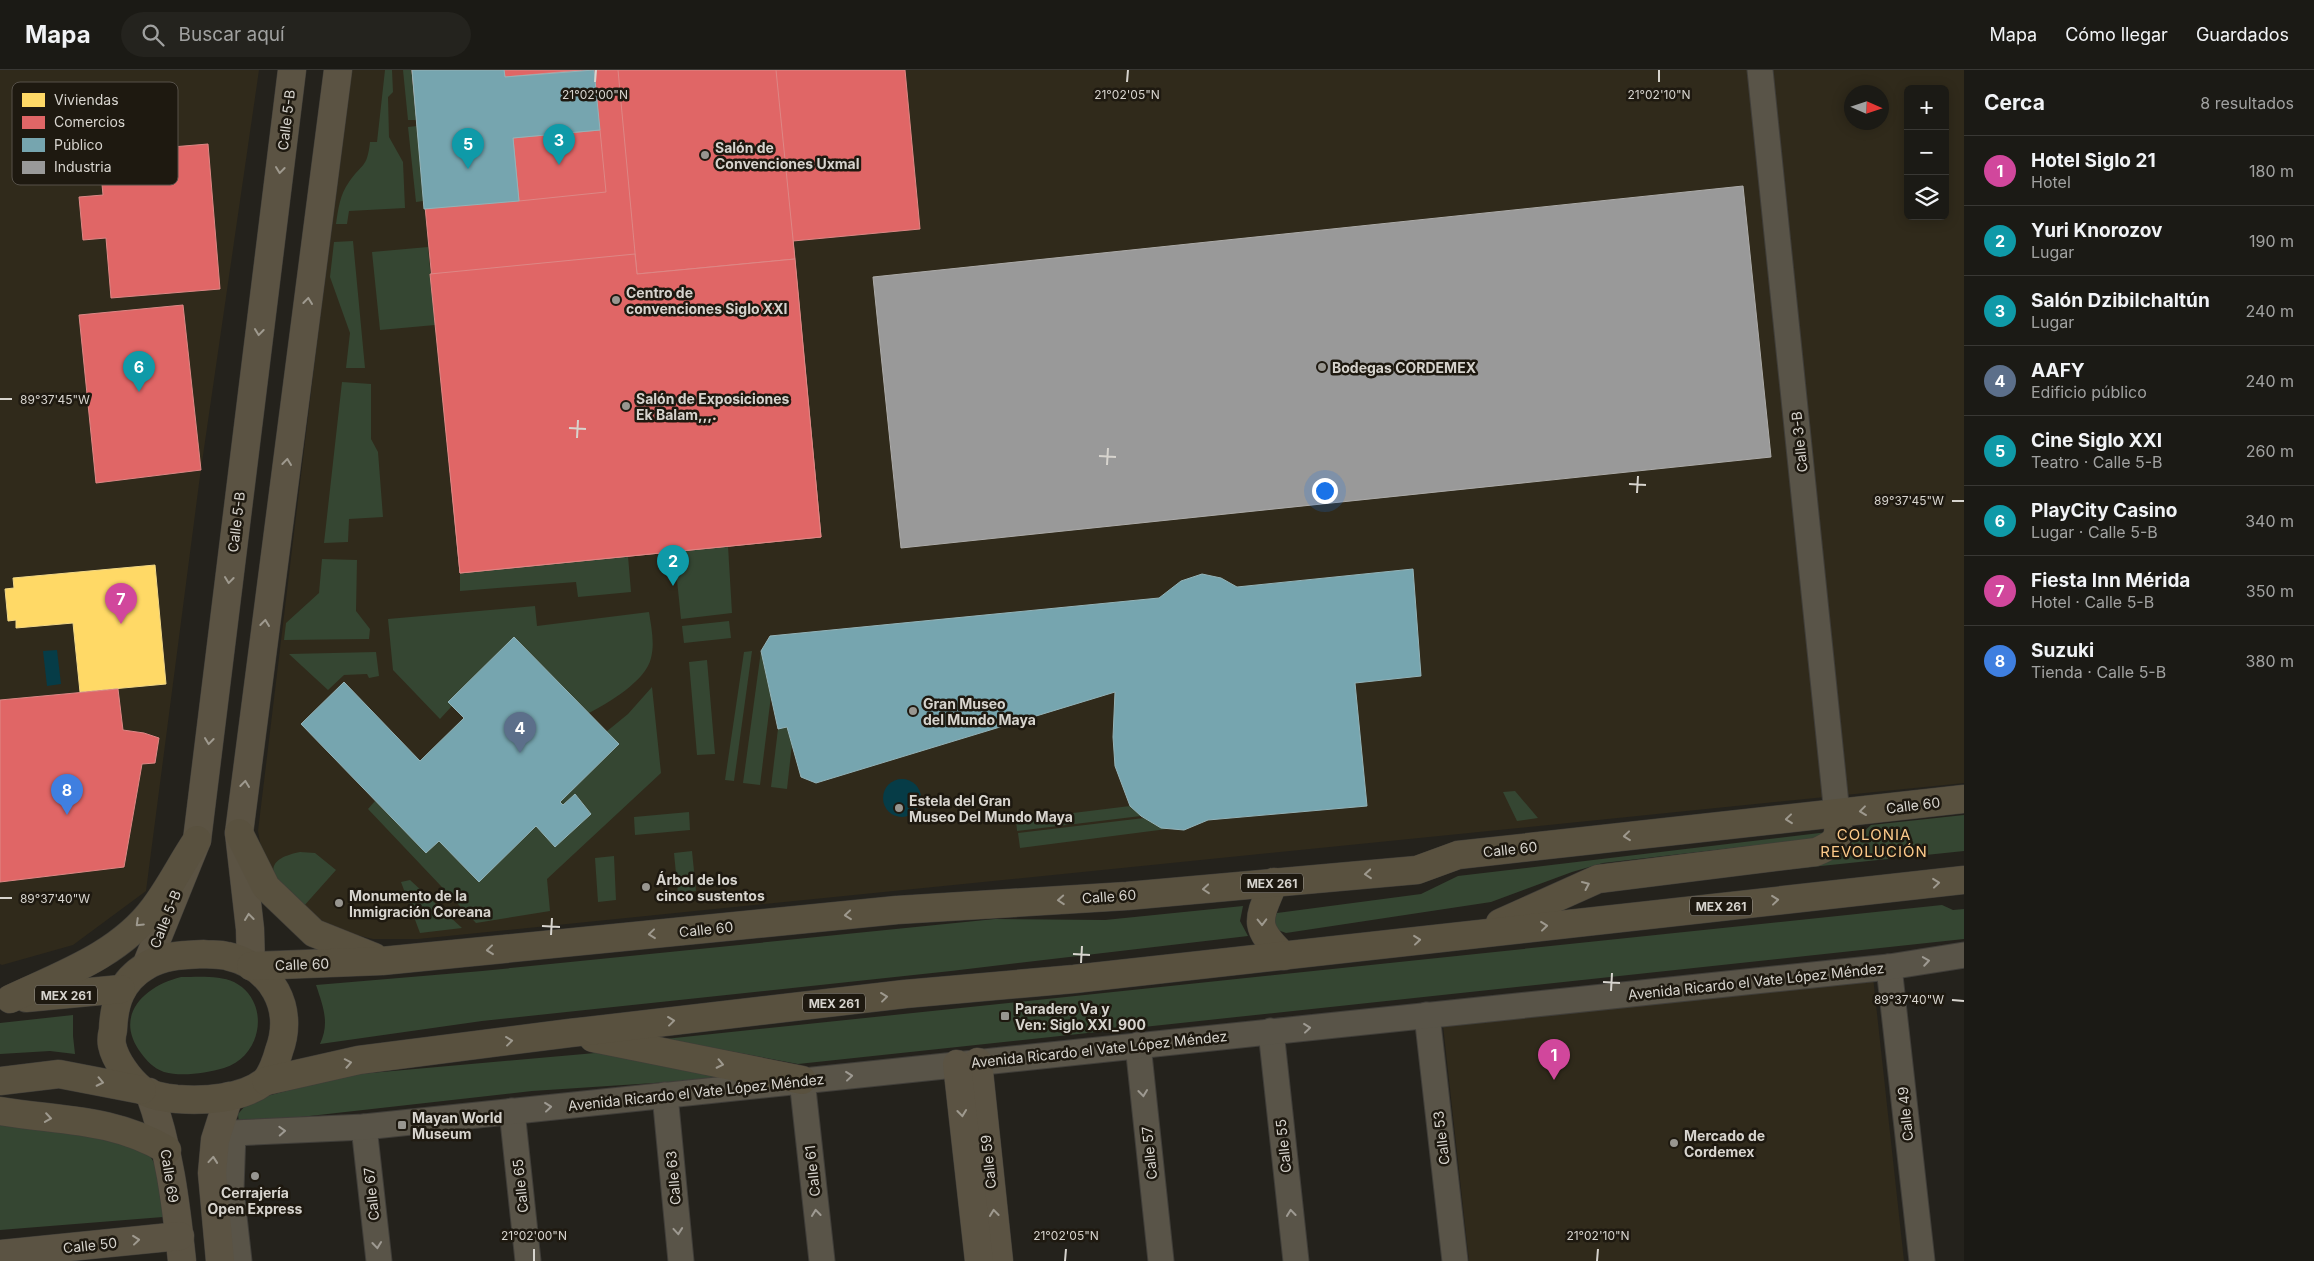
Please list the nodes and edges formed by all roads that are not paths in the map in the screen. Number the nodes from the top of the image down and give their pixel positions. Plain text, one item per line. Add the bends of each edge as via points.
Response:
1 (292, 70) edge
2 (338, 70) edge
3 (1760, 70) edge
4 (1964, 799) edge
5 (1837, 814) junction
6 (239, 833) junction
7 (197, 840) junction
8 (1964, 880) edge
9 (1274, 882) junction
10 (1478, 933) junction
11 (1964, 955) edge
12 (1284, 956) junction
13 (382, 961) junction
14 (146, 966) junction
15 (251, 966) junction
16 (1889, 967) junction
17 (121, 989) junction
18 (5, 1000) edge
19 (1427, 1015) junction
20 (1271, 1031) junction
21 (570, 1033) junction
22 (1138, 1044) junction
23 (967, 1063) junction
24 (802, 1080) junction
25 (0, 1081) edge
26 (266, 1081) junction
27 (145, 1091) junction
28 (666, 1095) junction
29 (229, 1096) junction
30 (0, 1111) edge
31 (512, 1111) junction
32 (364, 1126) junction
33 (166, 1150) junction
34 (181, 1248) edge
35 (0, 1254) edge
36 (220, 1261) edge
37 (239, 1261) edge
38 (378, 1261) edge
39 (528, 1261) edge
40 (681, 1261) edge
41 (822, 1261) edge
42 (979, 1261) edge
43 (999, 1261) edge
44 (1161, 1261) edge
45 (1296, 1261) edge
46 (1455, 1261) edge
47 (1922, 1261) edge

1 -> 7 street, Calle 5-B
6 -> 2 street
3 - 5 street, Calle 3-B
4 -> 5 main road, Calle 60 / MEX 261
5 -> 9 main road, Calle 60 / MEX 261 via 1458,855 1417,870
10 -> 5 main road via 1598,879 1816,852 1836,841 1839,832
6 - 13 main road via 266,887 314,933
15 -> 6 street
7 - 14 street, Calle 5-B
7 -> 18 main road via 153,909 119,942 95,959
10 -> 8 main road, MEX 261
9 -> 12 main road via 1260,917 1261,930
9 -> 13 main road, Calle 60 / MEX 261 via 1127,896 897,910
12 -> 10 main road, MEX 261
16 -> 11 street, Avenida Ricardo el Vate López Méndez
21 -> 12 main road, MEX 261 via 905,994
13 - 15 main road, Calle 60 / MEX 261
14 - 15 main road via 165,958 204,954 227,956
14 - 17 main road
15 - 26 main road via 272,982 284,1018 284,1038
16 - 19 street, Avenida Ricardo el Vate López Méndez
16 - 47 street, Calle 49
17 - 18 main road, MEX 261
17 - 27 main road via 114,1008 112,1045 125,1072
20 -> 19 street, Avenida Ricardo el Vate López Méndez
19 - 46 street, Calle 53
20 - 22 street, Avenida Ricardo el Vate López Méndez
45 -> 20 street, Calle 55
21 -> 24 main road
26 -> 21 main road, MEX 261 via 359,1060
22 - 23 street, Avenida Ricardo el Vate López Méndez
22 -> 44 street, Calle 57
24 -> 23 street, Avenida Ricardo el Vate López Méndez
23 -> 42 street, Calle 59
43 -> 23 street, Calle 59
24 - 28 street, Avenida Ricardo el Vate López Méndez
41 -> 24 street, Calle 61
25 -> 27 main road via 59,1074
26 - 29 main road
27 - 29 main road via 176,1099
27 - 33 street, Calle 69 via 161,1123
31 -> 28 street, Avenida Ricardo el Vate López Méndez
28 -> 40 street, Calle 63
36 -> 29 street via 212,1173 214,1140
30 -> 33 main road via 98,1123 145,1137
31 - 32 street, Avenida Ricardo el Vate López Méndez
31 - 39 street, Calle 65
37 -> 32 street, Avenida Ricardo el Vate López Méndez via 232,1190 233,1133
32 -> 38 street, Calle 67
33 - 34 street, Calle 69
35 -> 34 street, Calle 50

